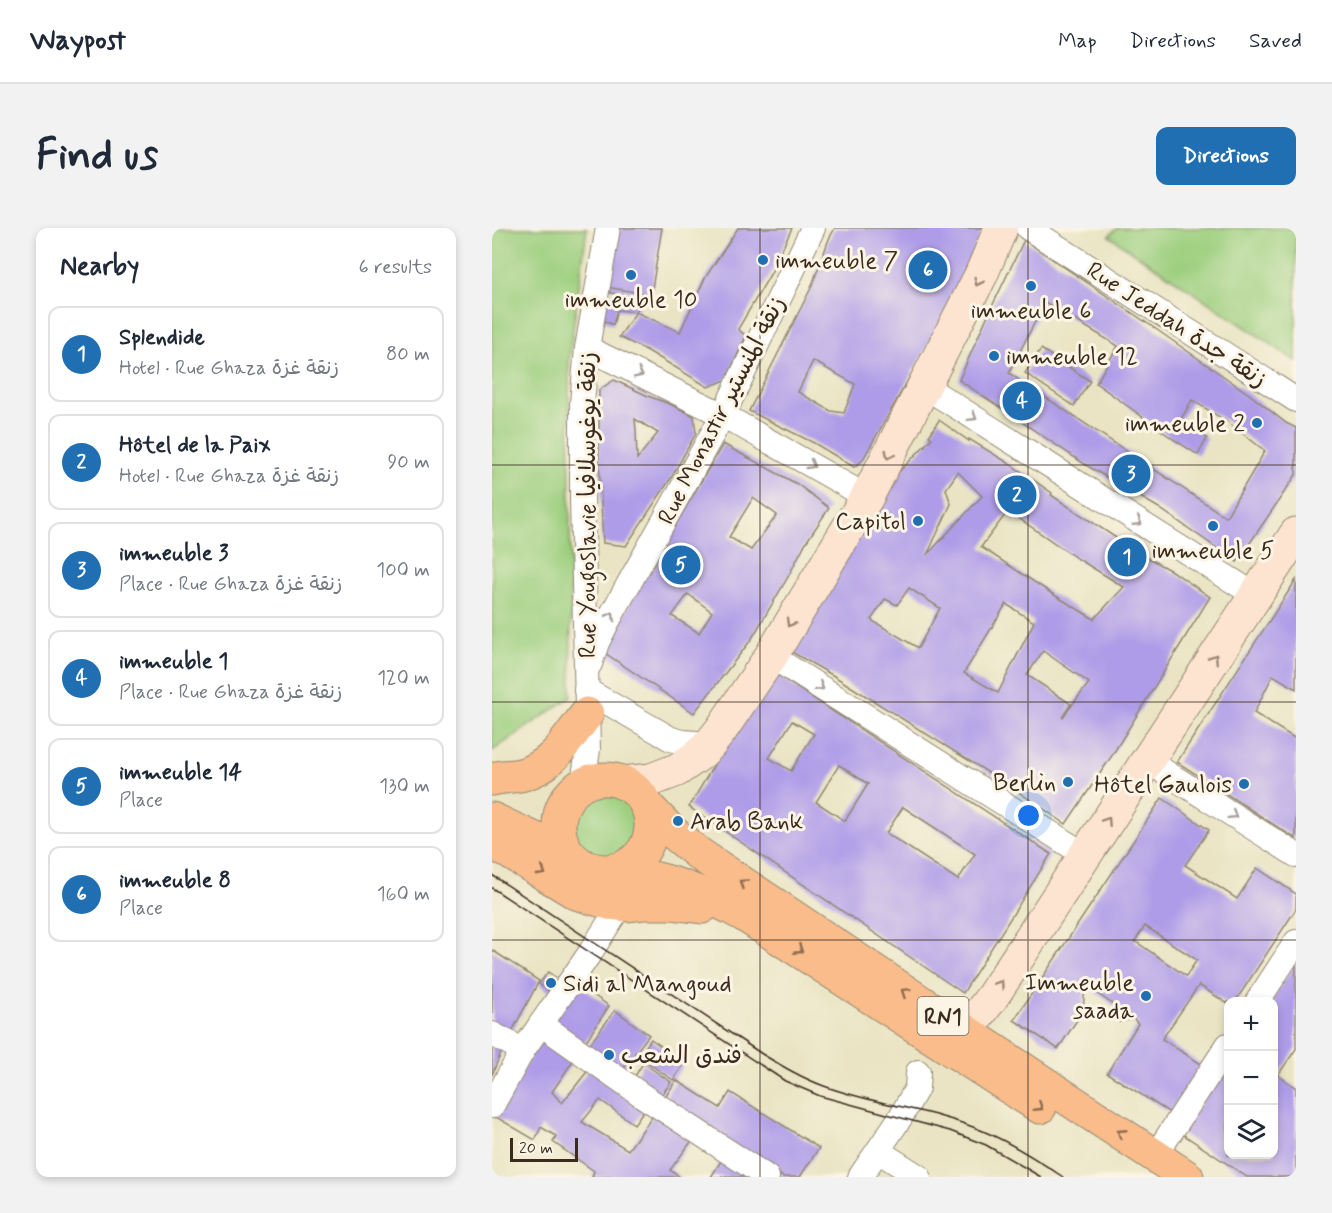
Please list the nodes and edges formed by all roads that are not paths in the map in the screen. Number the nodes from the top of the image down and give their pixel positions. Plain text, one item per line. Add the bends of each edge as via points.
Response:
1 (608, 228) edge
2 (813, 228) edge
3 (1001, 228) edge
4 (1028, 228) edge
5 (586, 348) junction
6 (924, 386) junction
7 (1296, 400) edge
8 (723, 415) junction
9 (867, 497) junction
10 (1296, 534) edge
11 (1255, 595) junction
12 (771, 656) junction
13 (586, 702) junction
14 (710, 744) junction
15 (1148, 761) junction
16 (492, 779) edge
17 (623, 783) junction
18 (580, 786) junction
19 (492, 787) edge
20 (646, 805) junction
21 (492, 819) edge
22 (492, 842) edge
23 (570, 855) junction
24 (1085, 855) junction
25 (1296, 855) edge
26 (612, 871) junction
27 (621, 904) junction
28 (744, 915) junction
29 (1296, 942) edge
30 (1260, 997) edge
31 (541, 1024) junction
32 (492, 1034) edge
33 (959, 1041) junction
34 (523, 1050) junction
35 (1224, 1050) edge
36 (918, 1072) dead end
37 (492, 1106) edge
38 (878, 1151) junction
39 (1152, 1166) edge
40 (767, 1177) edge
41 (860, 1177) edge
42 (919, 1177) edge
43 (1187, 1177) edge

1 - 5 street, Rue Yougoslavie زنقة يوغوسلافيا
2 - 8 street, Rue Monastir زنقة المنستير
3 -> 6 main road
4 - 7 street, Rue Jeddah زنقة جدة
5 -> 8 street
5 - 13 street, Rue Yougoslavie زنقة يوغوسلافيا via 582,404
6 -> 9 main road
6 -> 11 street
8 -> 9 street
13 -> 8 street, Rue Monastir زنقة المنستير via 597,643
9 -> 12 main road
10 - 11 main road
15 -> 11 main road
12 - 14 main road
12 -> 24 street
13 - 14 street via 670,739
13 - 16 main road via 560,751 545,764 527,773
13 - 18 street, Rue Yougoslavie زنقة يوغوسلافيا via 588,749
14 - 17 main road via 677,770 651,780
24 -> 15 main road
15 -> 25 street
17 - 18 main road via 599,779
17 - 20 main road, RN1 via 637,792
18 - 19 main road via 562,792 531,794
18 - 23 main road via 569,795 560,815 560,836
20 - 26 main road via 651,821 644,851 630,865
33 -> 20 main road, RN1 via 699,854
21 - 23 main road, RN1
22 -> 27 main road via 576,893
23 - 26 main road, RN1 via 585,867
33 -> 24 main road
26 - 28 main road, RN1 via 667,881
27 - 28 main road via 671,903
27 - 31 street
28 -> 33 main road, RN1
29 - 30 street
31 - 34 street
31 - 40 street
32 - 34 street
33 - 39 main road, RN1
34 - 37 street
35 - 39 street
36 - 38 street via 917,1088
38 - 41 street
38 - 42 street
39 - 43 main road, RN1

